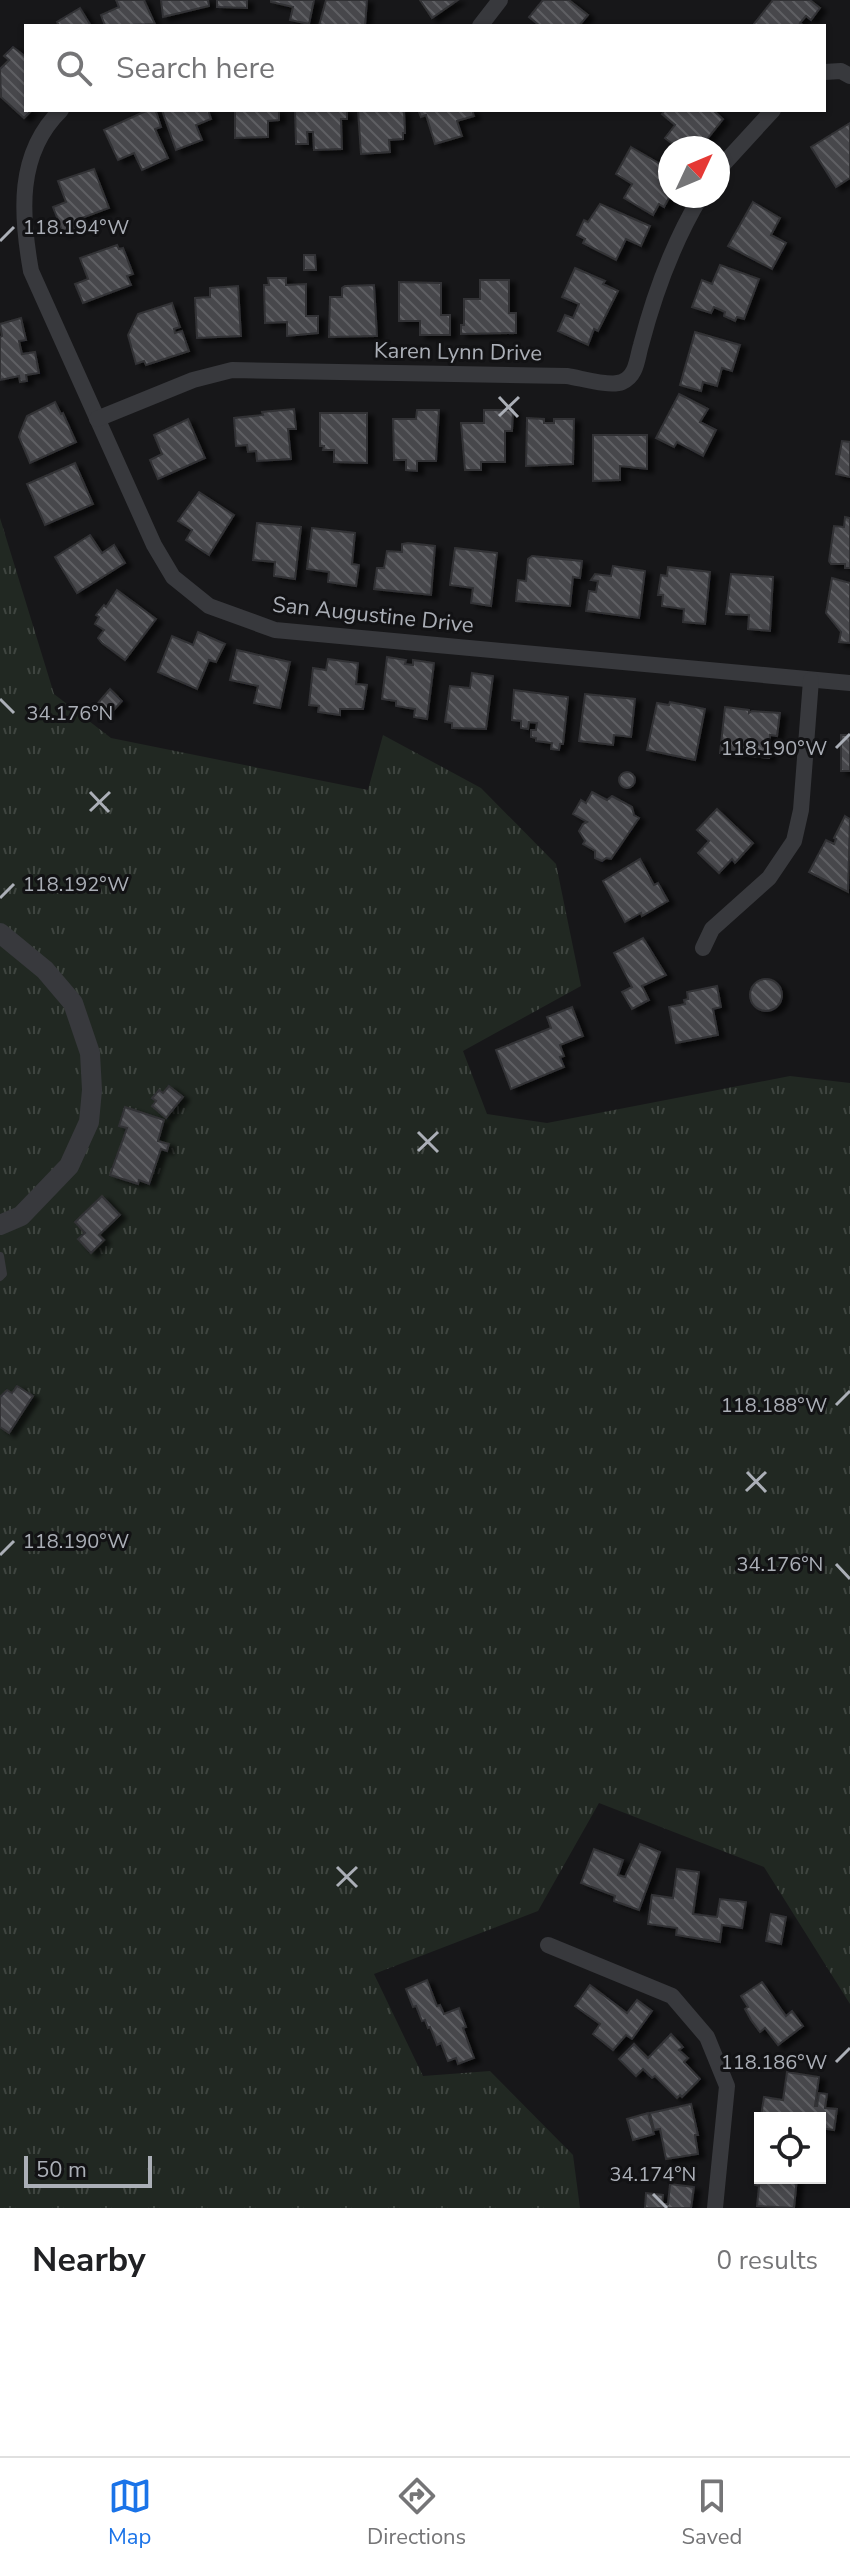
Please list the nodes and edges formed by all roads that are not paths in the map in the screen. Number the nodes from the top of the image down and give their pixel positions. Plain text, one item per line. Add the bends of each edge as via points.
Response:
1 (500, 0) edge
2 (482, 24) edge
3 (826, 72) edge
4 (850, 76) edge
5 (59, 112) edge
6 (771, 112) edge
7 (730, 157) edge
8 (695, 208) edge
9 (97, 419) junction
10 (811, 680) junction
11 (850, 683) edge
12 (0, 933) edge
13 (703, 948) dead end
14 (0, 1225) edge
15 (0, 1256) edge
16 (0, 1277) edge
17 (548, 1945) dead end
18 (715, 2208) edge

1 - 2 street
3 - 4 street
5 - 9 street, San Augustine Drive via 27,167 23,225 31,271
6 - 7 street
8 - 9 street, Karen Lynn Drive via 662,281 635,369 621,383 567,376 232,370
9 - 10 street, San Augustine Drive via 173,577 209,606 239,618 275,630
10 - 11 street, San Augustine Drive
10 - 13 street via 794,841 769,878 712,929
12 - 14 street via 45,970 73,1003 90,1053 92,1090 89,1122 69,1166 21,1216
15 - 16 lane
17 - 18 street via 672,1996 707,2037 727,2086

